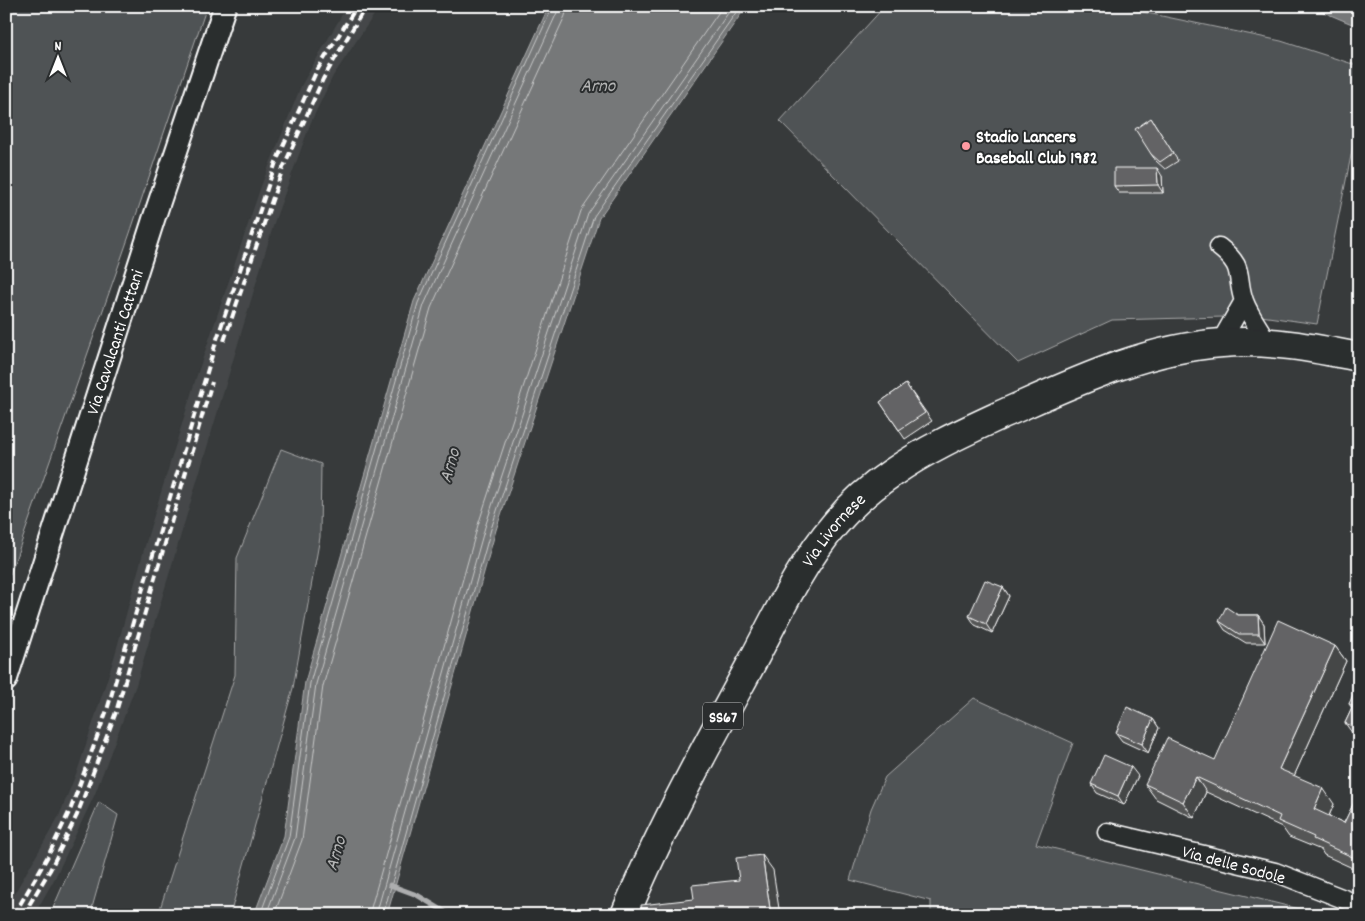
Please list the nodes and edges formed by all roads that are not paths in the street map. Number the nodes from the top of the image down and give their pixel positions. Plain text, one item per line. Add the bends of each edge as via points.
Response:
1 (225, 6) edge
2 (1219, 247) dead end
3 (1244, 301) junction
4 (1267, 342) junction
5 (1220, 343) junction
6 (1359, 357) edge
7 (6, 680) edge
8 (1106, 832) dead end
9 (1359, 905) edge
10 (625, 915) edge

1 - 7 street, Via Cavalcanti Cattani
2 - 3 street via 1238,268
3 - 4 street
3 - 5 street
4 - 5 main road, Via Livornese
4 - 6 main road, Via Livornese
5 - 10 main road, Via Livornese / SS67 via 1127,364 1043,396 969,430 892,472 850,507 834,525 793,588 682,791
8 - 9 street, Via delle Sodole via 1275,872

